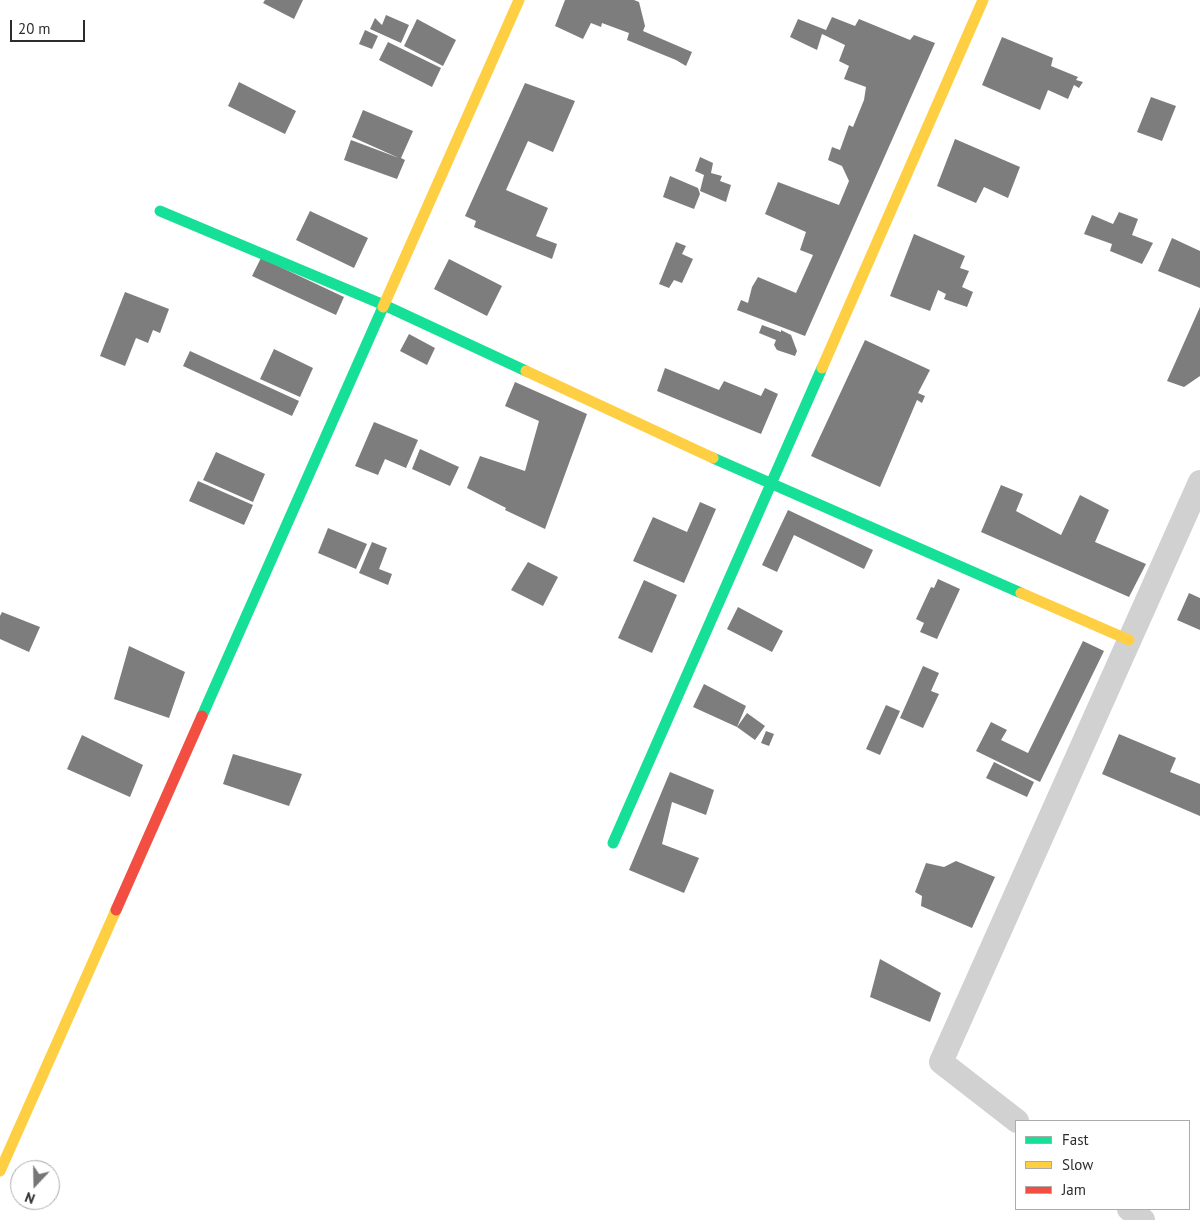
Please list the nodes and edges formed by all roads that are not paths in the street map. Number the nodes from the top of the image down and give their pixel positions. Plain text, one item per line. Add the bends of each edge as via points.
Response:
1 (519, 0) edge
2 (983, 0) edge
3 (160, 211) dead end
4 (384, 305) junction
5 (1200, 482) edge
6 (770, 484) junction
7 (1129, 640) junction
8 (613, 843) dead end
9 (1016, 1120) edge
10 (0, 1171) edge
11 (1130, 1210) edge
12 (1143, 1220) edge

1 - 4 street
2 - 6 street
3 - 4 street
4 - 6 street
4 - 10 street
5 - 7 street
6 - 7 street
6 - 8 street
7 - 9 street via 941,1062
11 - 12 street

